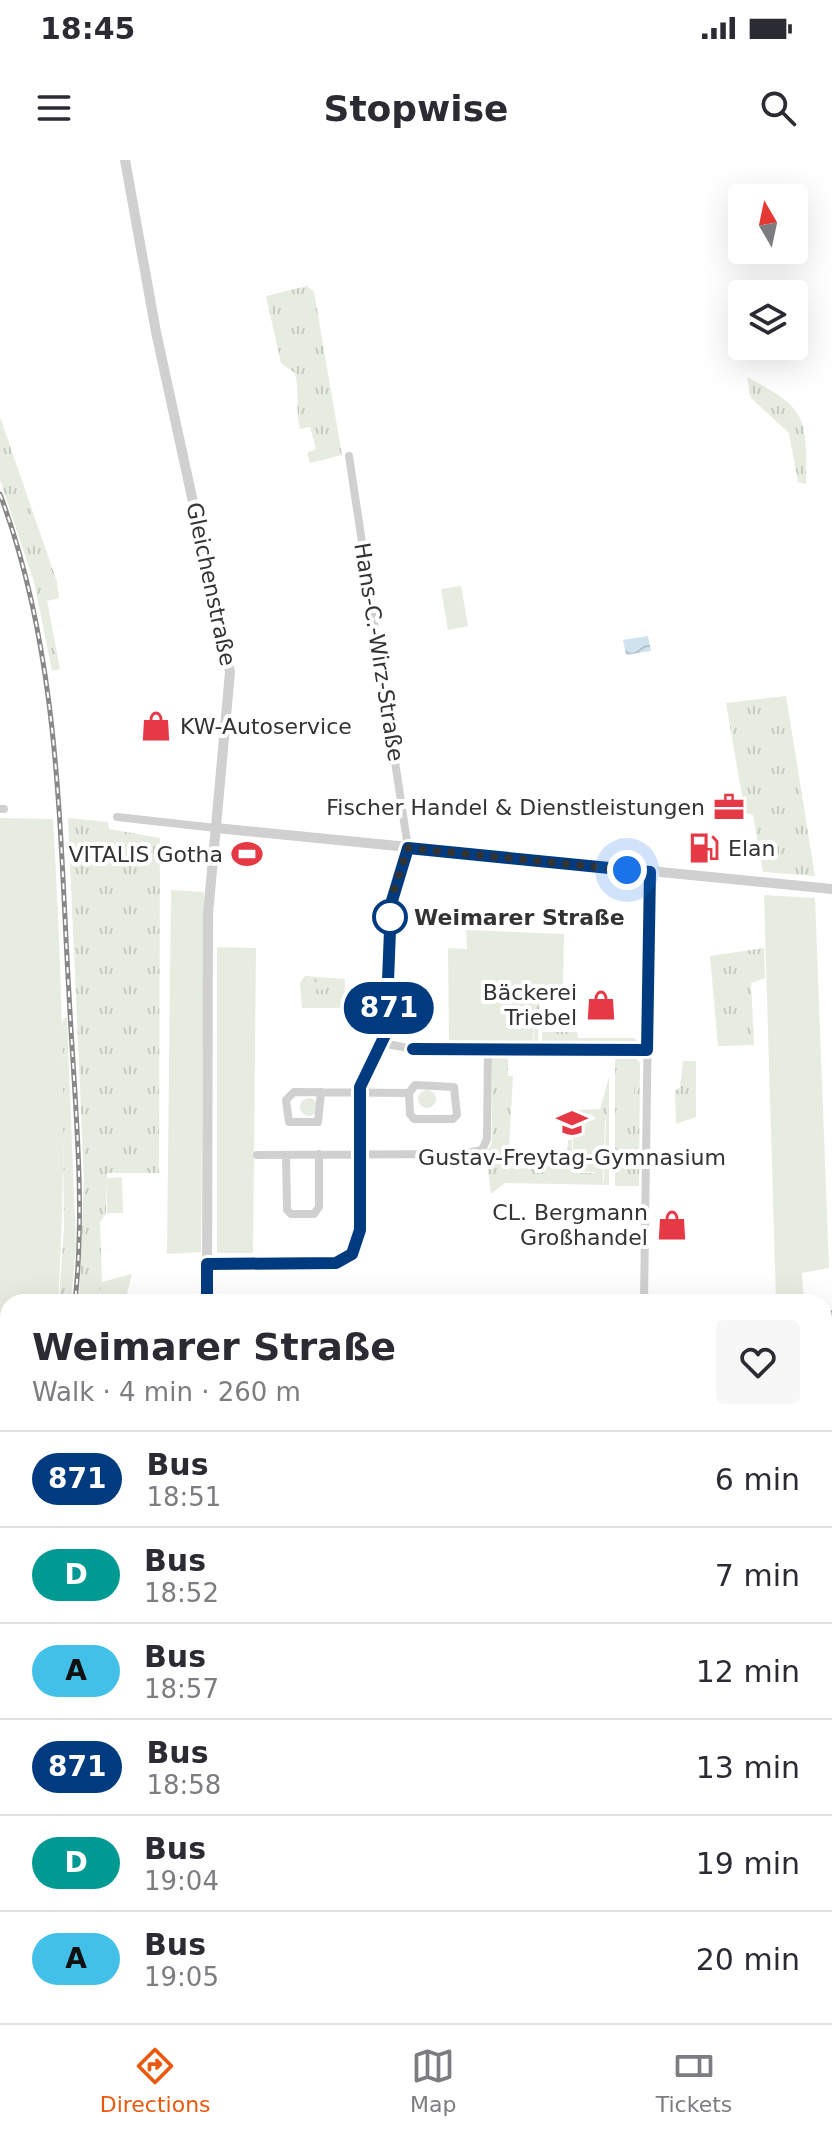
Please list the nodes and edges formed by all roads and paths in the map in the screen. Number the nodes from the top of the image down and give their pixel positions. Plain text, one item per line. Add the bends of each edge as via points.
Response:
1 (125, 160) edge
2 (349, 456) dead end
3 (117, 817) dead end
4 (216, 828) junction
5 (408, 848) junction
6 (650, 872) junction
7 (832, 889) edge
8 (382, 1043) junction
9 (488, 1049) junction
10 (647, 1050) junction
11 (321, 1092) junction
12 (360, 1093) junction
13 (409, 1093) junction
14 (319, 1154) junction
15 (360, 1154) junction
16 (257, 1155) dead end
17 (286, 1155) junction
18 (207, 1264) junction
19 (207, 1294) edge
20 (644, 1294) edge

1 - 4 street, Gleichenstraße via 156,332 229,660
2 - 5 street, Hans-C.-Wirz-Straße
3 - 4 street
4 - 5 street
4 - 18 street, Gleichenstraße via 207,944
5 - 6 street
5 - 8 street via 391,904 389,1009
6 - 7 street
6 - 10 street
8 - 9 street via 413,1049
8 - 12 street
9 - 10 street
9 - 15 street via 487,1139 482,1150
10 - 20 street
11 - 11 street via 287,1096 289,1122 318,1122
11 - 12 street
12 - 13 street
12 - 15 street
13 - 13 street via 414,1119 457,1115 457,1090 450,1084 415,1085
14 - 15 street
14 - 17 street
14 - 17 street via 319,1207 314,1214 287,1210
15 - 18 street via 360,1230 346,1260
16 - 17 street
18 - 19 street, Gleichenstraße

